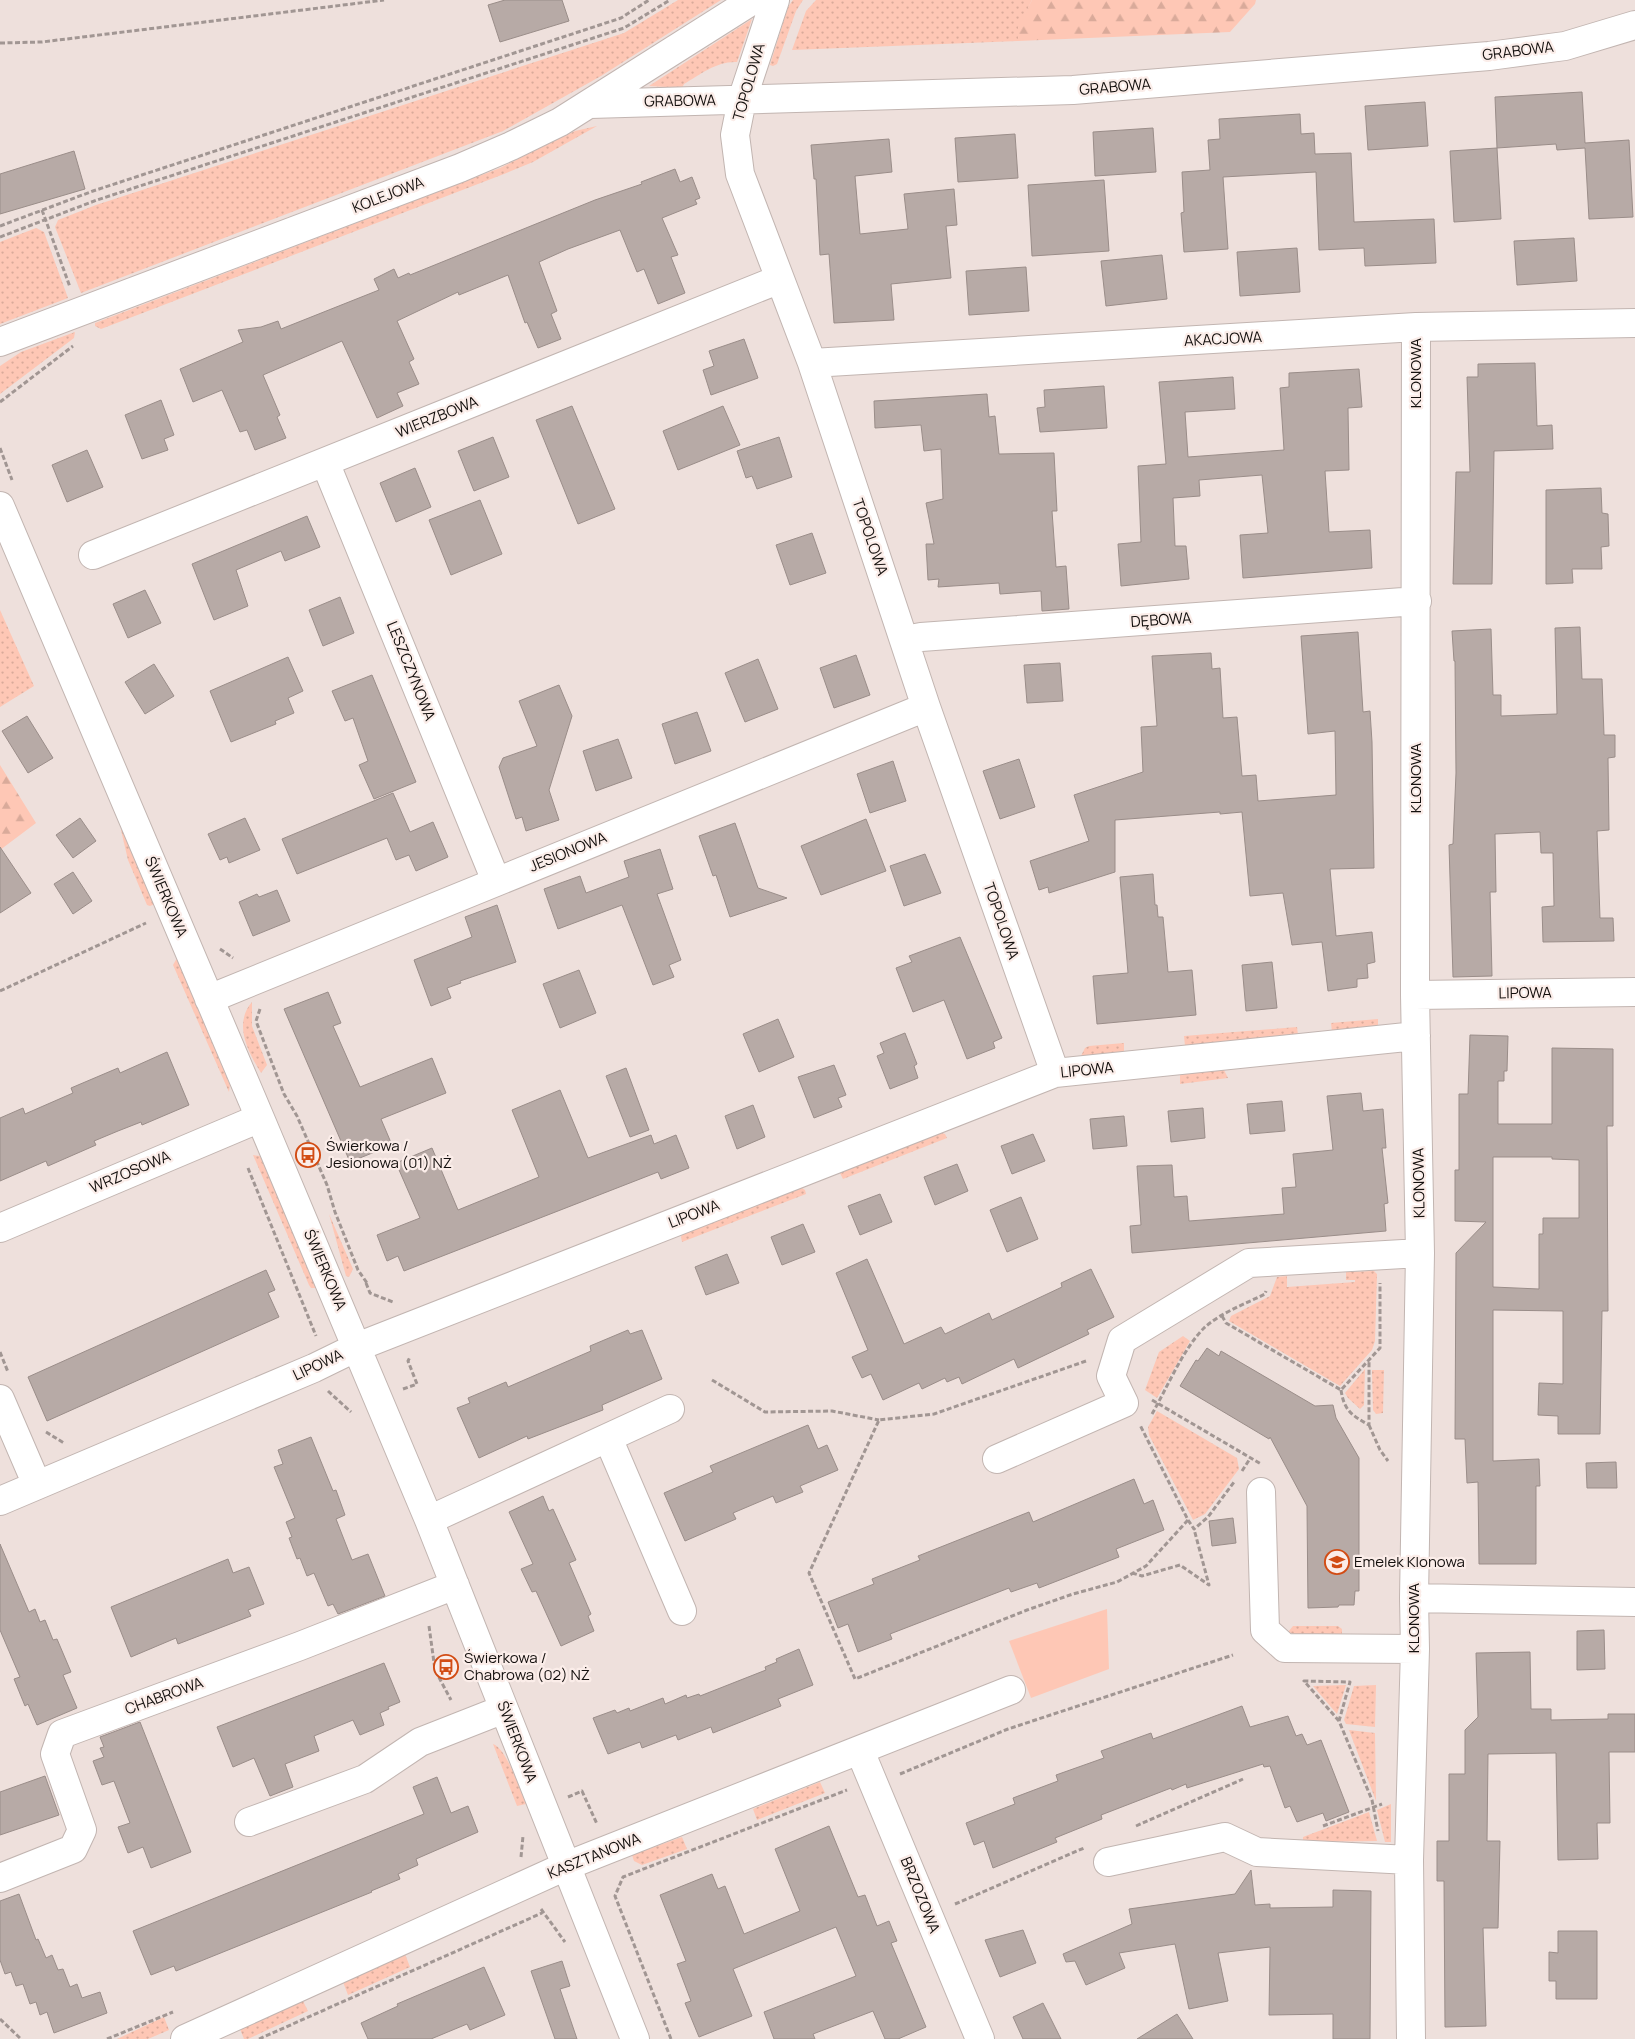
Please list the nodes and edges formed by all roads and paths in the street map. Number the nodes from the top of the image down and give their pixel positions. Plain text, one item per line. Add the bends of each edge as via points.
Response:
1 (384, 0) edge
2 (649, 0) edge
3 (670, 0) edge
4 (753, 0) edge
5 (775, 0) edge
6 (1635, 25) edge
7 (0, 43) edge
8 (742, 100) junction
9 (590, 104) junction
10 (42, 210) junction
11 (46, 219) junction
12 (0, 226) edge
13 (0, 237) edge
14 (780, 279) junction
15 (80, 312) junction
16 (1635, 324) edge
17 (1416, 328) junction
18 (0, 342) edge
19 (78, 343) dead end
20 (812, 363) junction
21 (0, 402) edge
22 (0, 448) edge
23 (325, 462) junction
24 (7, 495) edge
25 (93, 555) dead end
26 (1416, 601) junction
27 (905, 640) junction
28 (926, 707) junction
29 (496, 881) junction
30 (172, 911) junction
31 (218, 947) dead end
32 (257, 980) junction
33 (0, 990) edge
34 (1635, 992) edge
35 (1415, 995) junction
36 (209, 999) junction
37 (1416, 1036) junction
38 (1055, 1073) junction
39 (260, 1118) junction
40 (232, 1129) junction
41 (0, 1228) edge
42 (1420, 1253) junction
43 (1379, 1255) junction
44 (367, 1283) dead end
45 (1268, 1287) dead end
46 (1222, 1316) junction
47 (316, 1336) junction
48 (308, 1339) dead end
49 (1120, 1344) junction
50 (357, 1346) junction
51 (0, 1352) edge
52 (1369, 1361) junction
53 (314, 1368) junction
54 (712, 1380) dead end
55 (5, 1388) edge
56 (1341, 1390) junction
57 (670, 1409) dead end
58 (1150, 1416) dead end
59 (355, 1419) dead end
60 (879, 1420) junction
61 (1139, 1423) dead end
62 (1146, 1423) dead end
63 (1142, 1429) junction
64 (44, 1431) dead end
65 (608, 1438) junction
66 (67, 1446) dead end
67 (1251, 1457) dead end
68 (997, 1459) dead end
69 (1240, 1473) dead end
70 (1235, 1480) dead end
71 (37, 1485) junction
72 (1261, 1492) dead end
73 (0, 1501) edge
74 (429, 1520) junction
75 (1188, 1520) junction
76 (1194, 1530) junction
77 (1132, 1573) junction
78 (455, 1585) junction
79 (427, 1596) junction
80 (1414, 1598) junction
81 (1635, 1602) edge
82 (682, 1612) dead end
83 (1415, 1650) junction
84 (1233, 1655) dead end
85 (1011, 1690) dead end
86 (504, 1709) junction
87 (471, 1721) junction
88 (1339, 1721) junction
89 (860, 1751) junction
90 (1243, 1779) dead end
91 (874, 1784) junction
92 (542, 1807) junction
93 (1372, 1808) dead end
94 (249, 1822) dead end
95 (1134, 1826) dead end
96 (523, 1833) dead end
97 (619, 1845) junction
98 (1099, 1854) joint
99 (1409, 1860) junction
100 (566, 1866) junction
101 (623, 1877) junction
102 (0, 1878) edge
103 (529, 1882) junction
104 (953, 1905) dead end
105 (542, 1912) junction
106 (568, 1946) dead end
107 (0, 2019) edge
108 (21, 2039) edge
109 (186, 2039) edge
110 (259, 2039) edge
111 (635, 2039) edge
112 (671, 2039) edge
113 (980, 2039) edge
114 (1411, 2039) edge

1 - 7 path via 42,42
2 - 10 path via 620,18
3 - 11 path via 624,28
4 - 9 street, KOLEJOWA
5 - 8 street, TOPOLOWA
6 - 8 street, GRABOWA via 1565,46 1489,56 1073,90
8 - 9 street, GRABOWA
8 - 14 street, TOPOLOWA via 735,135 740,174
9 - 15 street, KOLEJOWA via 511,146 460,168
10 - 11 path
10 - 12 path
11 - 13 path
11 - 15 path
14 - 20 street, TOPOLOWA
14 - 23 street, WIERZBOWA
15 - 18 street, KOLEJOWA
16 - 17 street, AKACJOWA
17 - 20 street, AKACJOWA
17 - 26 street, KLONOWA
19 - 21 path
20 - 27 street, TOPOLOWA
22 - 24 path
23 - 25 street, WIERZBOWA
23 - 29 street, LESZCZYNOWA
24 - 30 street, ŚWIERKOWA
26 - 27 street, DĘBOWA
26 - 35 street, KLONOWA
27 - 28 street, TOPOLOWA
28 - 29 street, JESIONOWA
28 - 38 street, TOPOLOWA
29 - 32 street, JESIONOWA
30 - 33 path
30 - 36 street, ŚWIERKOWA
31 - 32 path via 228,956 251,964
32 - 36 street, JESIONOWA
32 - 44 path via 264,995 256,1021 284,1094 328,1185 358,1270
34 - 35 street, LIPOWA
35 - 37 street, KLONOWA
36 - 39 street, ŚWIERKOWA
37 - 38 street, LIPOWA
37 - 42 street, KLONOWA
38 - 50 street, LIPOWA
39 - 40 street, WRZOSOWA
39 - 50 street, ŚWIERKOWA
40 - 41 street, WRZOSOWA
40 - 47 path
42 - 43 street
42 - 80 street, KLONOWA
43 - 49 street via 1249,1263
43 - 52 path via 1380,1348
45 - 46 path via 1265,1294
46 - 56 path via 1226,1323
46 - 58 path via 1204,1328 1192,1343
47 - 48 path
47 - 53 path via 307,1352
49 - 60 path via 1093,1359 934,1414
49 - 68 street via 1111,1376 1124,1403
50 - 53 street, LIPOWA
50 - 74 street, ŚWIERKOWA
51 - 55 path
52 - 56 path
52 - 56 path via 1369,1424 1343,1406
53 - 59 path via 325,1388 350,1410
53 - 71 street, LIPOWA
54 - 60 path via 765,1412 832,1411
55 - 71 street
57 - 65 street
60 - 77 path via 809,1573 855,1679 1027,1610 1117,1582
61 - 63 path
62 - 63 path
63 - 75 path
64 - 66 path
65 - 74 street
65 - 82 street
67 - 69 path
70 - 76 path via 1208,1517
71 - 73 street, LIPOWA
72 - 83 street via 1265,1630 1285,1648
74 - 78 street, ŚWIERKOWA
75 - 76 path
75 - 77 path via 1146,1566
76 - 77 path via 1210,1585 1180,1565 1142,1576
78 - 79 street, CHABROWA
78 - 86 street, ŚWIERKOWA
79 - 87 path via 435,1670 454,1704
79 - 102 street, CHABROWA via 62,1734 55,1754 82,1830 73,1849
80 - 81 street
80 - 83 street, KLONOWA
83 - 99 street, KLONOWA
84 - 91 path via 1008,1729
85 - 89 street, KASZTANOWA
86 - 87 street
86 - 92 street, ŚWIERKOWA
87 - 94 street via 420,1742 364,1779
88 - 88 path via 1350,1682 1304,1681 1310,1688
88 - 93 path via 1372,1800
89 - 91 street, BRZOZOWA
89 - 97 street, KASZTANOWA
90 - 95 path
91 - 101 path via 843,1791
91 - 113 street, BRZOZOWA
92 - 97 path via 582,1791 596,1823
92 - 100 street, ŚWIERKOWA
96 - 103 path via 520,1862
97 - 100 street, KASZTANOWA
97 - 101 path
98 - 99 street via 1226,1837 1257,1852
98 - 104 path
99 - 114 street, KLONOWA
100 - 103 street, KASZTANOWA
100 - 111 street, ŚWIERKOWA
101 - 112 path via 615,1896
103 - 105 path
103 - 109 street, KASZTANOWA
105 - 106 path
105 - 110 path
107 - 108 path

